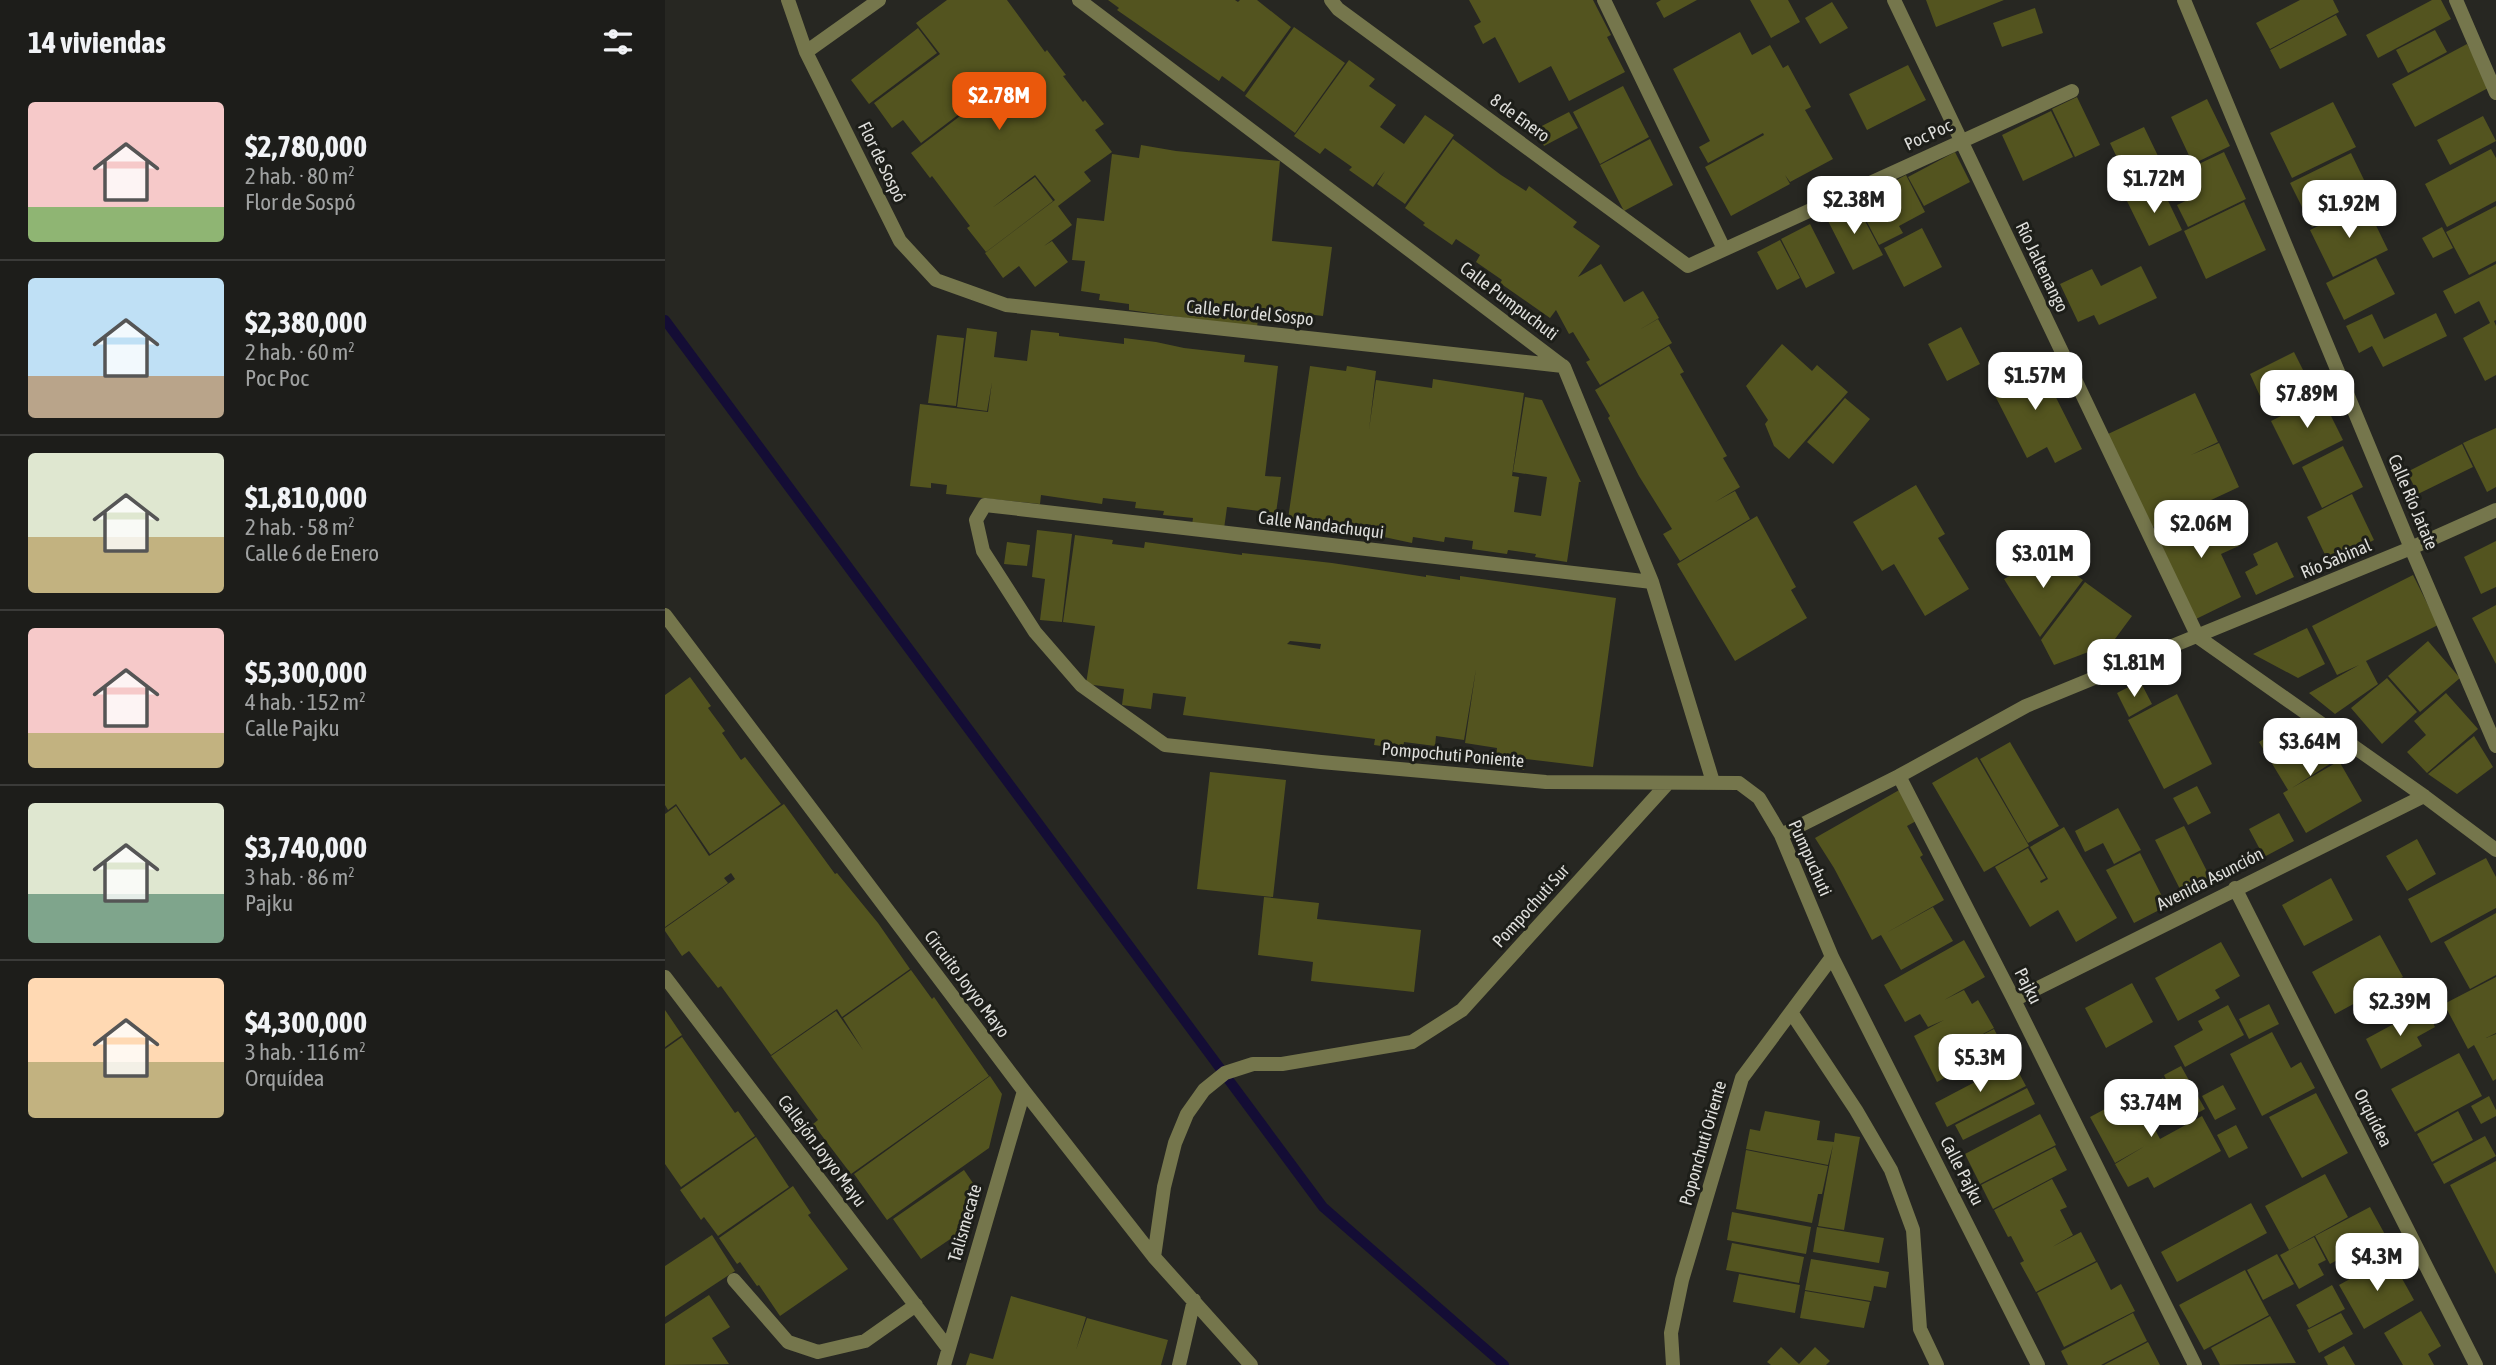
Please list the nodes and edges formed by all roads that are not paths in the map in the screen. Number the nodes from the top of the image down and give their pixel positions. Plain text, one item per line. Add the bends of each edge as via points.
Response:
1 (788, 0) edge
2 (879, 0) edge
3 (1079, 0) edge
4 (1331, 0) edge
5 (1604, 0) edge
6 (1894, 0) edge
7 (2184, 0) edge
8 (2456, 0) edge
9 (806, 52) junction
10 (2071, 91) dead end
11 (2496, 93) edge
12 (1961, 141) junction
13 (1724, 249) junction
14 (1688, 266) joint
15 (936, 280) joint
16 (1564, 366) junction
17 (2496, 510) edge
18 (2411, 548) junction
19 (1652, 582) junction
20 (665, 615) edge
21 (2198, 637) junction
22 (1165, 744) joint
23 (2496, 746) edge
24 (1899, 776) junction
25 (1713, 782) junction
26 (1668, 783) junction
27 (1739, 783) joint
28 (2424, 796) junction
29 (1781, 835) junction
30 (2496, 850) edge
31 (2235, 888) junction
32 (1832, 957) junction
33 (665, 976) edge
34 (2014, 1000) junction
35 (1791, 1012) junction
36 (1024, 1091) junction
37 (1154, 1257) junction
38 (734, 1280) dead end
39 (1194, 1300) junction
40 (916, 1305) junction
41 (949, 1348) junction
42 (944, 1365) edge
43 (1179, 1365) edge
44 (1251, 1365) edge
45 (1673, 1365) edge
46 (1937, 1365) edge
47 (2038, 1365) edge
48 (2195, 1365) edge
49 (2476, 1365) edge

1 - 9 street
2 - 9 street
3 - 16 street, Calle Pumpuchuti
4 - 14 street, 8 de Enero
5 - 13 street
6 - 12 street, Río Jaltenango
7 - 18 street, Calle Río Jatate
8 - 11 street
9 - 15 street, Flor de Sospó via 900,241
10 - 12 street, Poc Poc
12 - 13 street, Poc Poc
12 - 21 street, Río Jaltenango
13 - 14 street, Poc Poc
15 - 16 street, Calle Flor del Sospo via 1006,305
16 - 19 street, Calle Pumpuchuti
17 - 18 street, Río Sabinal
18 - 21 street, Río Sabinal
18 - 23 street, Calle Río Jatate
19 - 22 street, Calle Nandachuqui via 985,505 976,520 983,551 1035,632 1081,685
19 - 25 street, Calle Pumpuchuti
20 - 36 street, Circuito Joyyo Mayo
21 - 24 street, Río Sabinal via 2026,706
21 - 28 street
22 - 26 street, Pompochuti Poniente via 1546,782
24 - 29 street, Río Sabinal
24 - 34 street, Pajku
25 - 26 street, Pompochuti Poniente
25 - 27 street, Pompochuti Poniente
26 - 37 street, Pompochuti Sur via 1462,1010 1412,1042 1282,1064 1253,1064 1225,1073 1204,1090 1175,1143
27 - 29 street, Pumpuchuti via 1759,798
28 - 30 street
28 - 31 street, Avenida Asunción
29 - 32 street, Pumpuchuti
31 - 34 street, Avenida Asunción
31 - 49 street, Orquídea
32 - 35 street, Poponchuti Oriente
32 - 47 street, Calle Pajku
33 - 40 street, Callejón Joyyo Mayu
34 - 48 street, Pajku
35 - 45 street, Poponchuti Oriente via 1742,1078 1682,1280 1671,1333
35 - 46 street via 1891,1170 1913,1230 1920,1329
36 - 37 street, Circuito Joyyo Mayo
36 - 41 street, Talismecate
37 - 39 street, Circuito Joyyo Mayo
38 - 40 street via 788,1342 817,1352 865,1341
39 - 43 street
39 - 44 street, Circuito Joyyo Mayo
40 - 41 street, Callejón Joyyo Mayu
41 - 42 street, Talismecate

